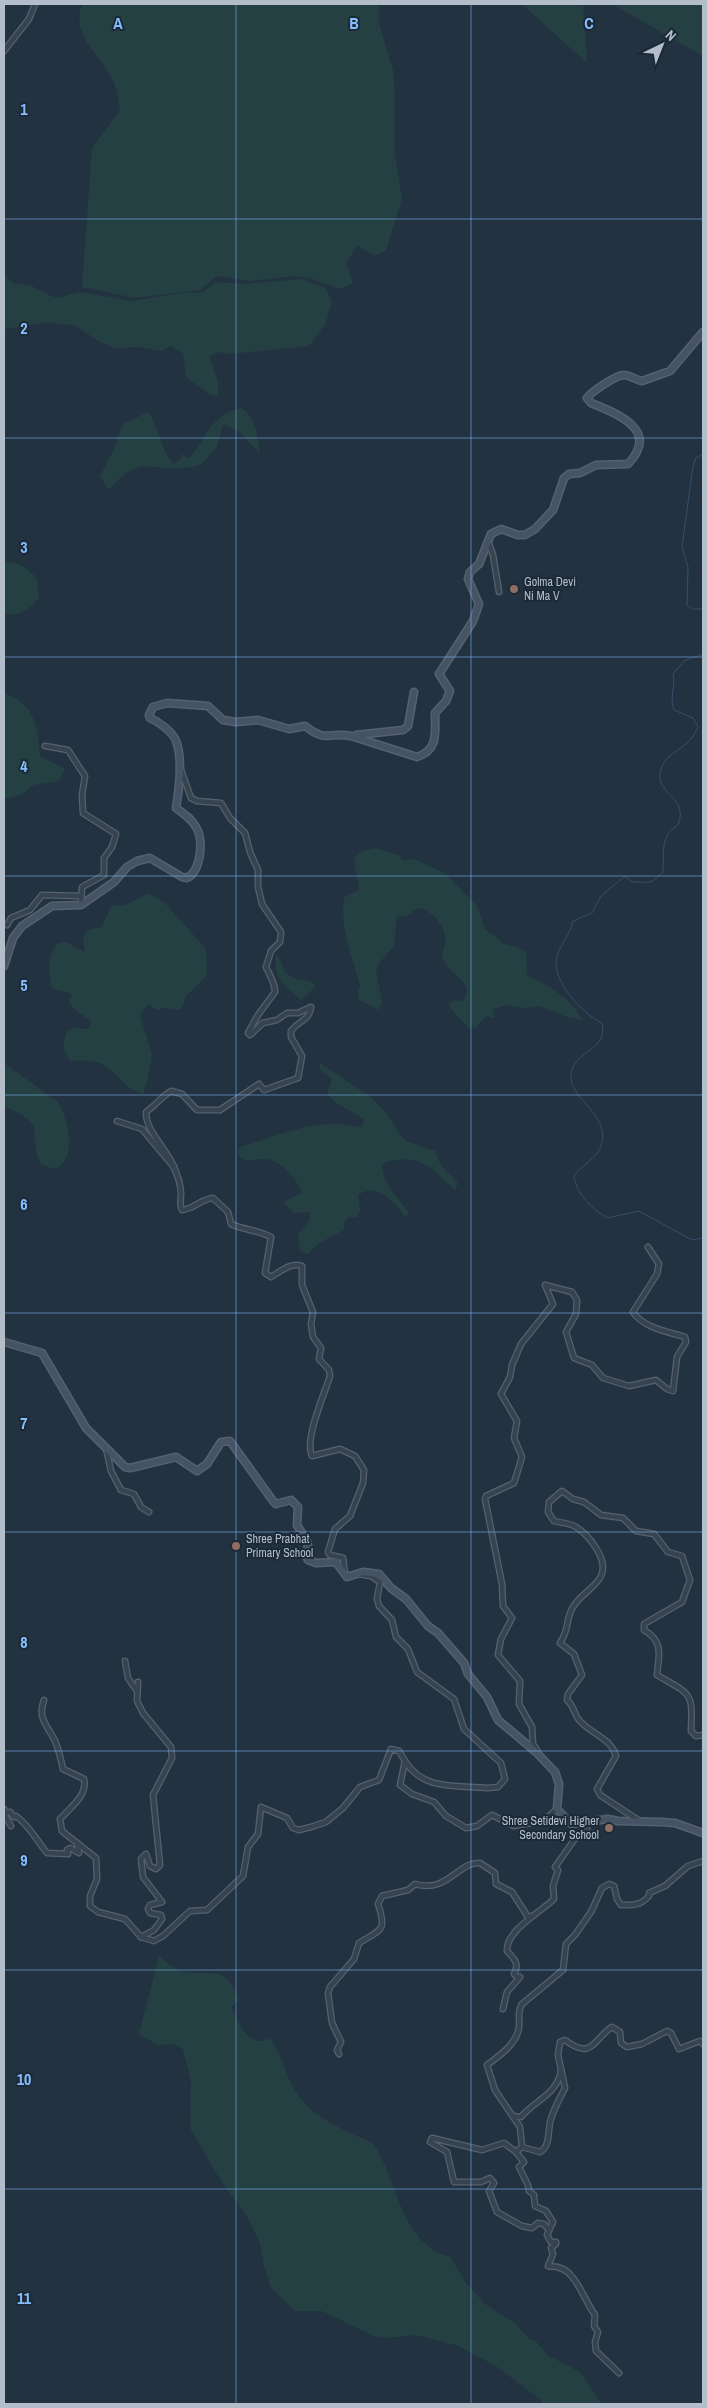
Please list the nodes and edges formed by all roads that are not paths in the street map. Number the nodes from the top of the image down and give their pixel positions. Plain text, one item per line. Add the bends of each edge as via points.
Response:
1 (35, 4) edge
2 (4, 51) edge
3 (703, 332) edge
4 (488, 541) junction
5 (499, 592) dead end
6 (414, 692) dead end
7 (351, 736) junction
8 (45, 746) dead end
9 (179, 767) junction
10 (80, 896) junction
11 (81, 905) junction
12 (7, 925) dead end
13 (4, 966) edge
14 (118, 1121) dead end
15 (176, 1172) junction
16 (648, 1247) dead end
17 (4, 1342) edge
18 (105, 1447) junction
19 (149, 1512) dead end
20 (357, 1574) junction
21 (345, 1575) junction
22 (126, 1662) dead end
23 (138, 1682) dead end
24 (137, 1691) junction
25 (44, 1700) dead end
26 (703, 1735) edge
27 (536, 1752) junction
28 (405, 1761) junction
29 (4, 1808) edge
30 (558, 1809) junction
31 (4, 1814) edge
32 (642, 1822) junction
33 (587, 1823) junction
34 (10, 1826) dead end
35 (703, 1833) edge
36 (77, 1843) junction
37 (703, 1861) edge
38 (532, 1916) junction
39 (141, 1937) junction
40 (503, 2009) dead end
41 (703, 2044) edge
42 (339, 2054) dead end
43 (561, 2066) junction
44 (512, 2116) junction
45 (522, 2147) junction
46 (516, 2152) junction
47 (548, 2229) junction
48 (619, 2373) dead end

1 - 2 street via 29,19
3 - 4 main road via 670,371 642,381 624,375 615,377 587,398 631,422 638,430 636,455 628,464 596,464 580,473 569,474 564,478 553,510 535,529 518,536 501,529 491,534
4 - 5 street
4 - 7 main road via 468,580 479,604 473,621 439,674 450,691 446,701 435,712 435,743 417,757
6 - 7 main road via 408,726 403,730
7 - 9 main road via 316,735 305,726 289,728 258,720 223,720 208,706 167,703 153,707 150,718 159,722 176,740
8 - 10 street via 68,750 85,776 83,813 116,834 104,858 104,876 82,887
9 - 11 main road via 181,784 176,808 198,829 200,844 192,876 182,877 150,858 144,859 127,868 114,882
9 - 15 street via 191,798 221,803 246,834 258,870 262,904 282,932 266,966 275,992 248,1033 250,1035 263,1023 277,1020 287,1013 298,1013 311,1007 305,1020 291,1030 302,1056 298,1078 264,1090 259,1084 220,1110 197,1110 182,1094 172,1091 161,1096 156,1105 146,1112 146,1122 172,1159
10 - 11 street
10 - 12 street via 42,895 30,910 11,918
11 - 13 main road via 52,906 22,926 13,938
14 - 15 street via 142,1129
15 - 21 street via 182,1210 213,1198 228,1212 231,1224 270,1237 264,1273 271,1277 286,1268 302,1266 302,1285 314,1312 310,1324 321,1348 319,1359 330,1376 312,1433 310,1451 312,1456 340,1449 355,1456 364,1470 363,1483 350,1516 335,1529 328,1552 343,1558
16 - 27 street via 659,1264 658,1269 633,1312 660,1330 685,1337 686,1342 677,1357 673,1391 656,1380 629,1386 603,1378 592,1365 574,1358 566,1332 576,1314 577,1300 572,1292 545,1285 553,1304 521,1344 501,1394 518,1421 514,1438 522,1457 514,1483 485,1499 502,1584 503,1606 512,1618 501,1639 498,1655 520,1681 519,1704 532,1727
17 - 18 main road via 42,1353 86,1428
18 - 19 street via 118,1486 134,1494 141,1507
18 - 21 main road via 124,1467 176,1457 197,1472 207,1464 221,1442 230,1441 276,1504 291,1500 298,1507 297,1525 307,1541 308,1560 336,1562
20 - 21 main road via 347,1578
20 - 27 main road via 379,1574 390,1588 406,1599 464,1663 498,1720
20 - 28 street via 371,1576 380,1582 378,1606 392,1620 396,1637 408,1649 417,1672 454,1700 464,1730 501,1762 505,1779 498,1787 488,1788 427,1782 414,1774
22 - 24 street via 128,1678
23 - 24 street
24 - 39 street via 137,1701 143,1713 171,1747 172,1758 153,1795 160,1866 156,1869 150,1866 146,1854 141,1859 143,1877 162,1902 150,1905 148,1909 150,1913 161,1915 162,1919 154,1930
25 - 36 street via 41,1714 44,1725 55,1742 63,1769 84,1779 86,1784 82,1794 60,1819 62,1831
26 - 32 street via 696,1736 691,1731 693,1706 690,1697 657,1675 659,1645 653,1635 644,1630 644,1624 682,1602 690,1580 682,1556 668,1552 654,1534 636,1531 623,1518 601,1515 562,1491 550,1502 548,1512 554,1521 575,1526 588,1538 602,1561 603,1571 600,1578 581,1595 568,1616 568,1632 560,1643 574,1654 582,1675 567,1700 576,1710 580,1722 614,1748 613,1764 597,1789 600,1795
27 - 30 main road via 558,1779
28 - 30 street via 400,1785 412,1794 434,1802 446,1816 466,1828 477,1826 492,1815 514,1826 543,1822
28 - 39 street via 399,1751 391,1749 379,1780 360,1787 326,1822 311,1827 292,1828 286,1818 261,1807 258,1834 248,1846 243,1876 208,1910 190,1911 154,1941
29 - 36 street via 6,1813 10,1812 31,1828 47,1853 68,1854 70,1848 79,1854
30 - 33 main road via 571,1824
31 - 34 street
32 - 33 main road via 608,1819
32 - 35 main road via 675,1823
33 - 38 street via 587,1832 577,1836 555,1866 558,1870 553,1886 554,1899
36 - 39 street via 96,1858 97,1879 90,1896 90,1906 98,1912 127,1920
37 - 44 street via 688,1866 665,1886 649,1893 637,1906 621,1905 616,1899 614,1886 609,1884 602,1888 586,1920 566,1944 563,1970 522,2004 518,2010 517,2034 505,2052 487,2065 495,2090
38 - 40 street via 510,1938 508,1951 516,1960 514,1974 520,1977 507,1992
38 - 42 street via 528,1917 512,1892 496,1884 494,1873 480,1863 470,1864 438,1884 415,1884 408,1890 382,1896 378,1904 383,1924 375,1934 359,1943 354,1959 328,1993 332,2022 341,2042 337,2050
41 - 43 street via 700,2042 679,2049 672,2033 667,2031 642,2044 627,2047 621,2043 620,2032 612,2027 586,2049 575,2048 565,2040 560,2042 558,2055
43 - 44 street via 559,2081 551,2092 522,2117
43 - 45 street via 565,2088 554,2110 545,2148 540,2152
44 - 45 street via 520,2127
45 - 46 street
46 - 47 street via 524,2162 519,2167 534,2196 535,2206 546,2211 553,2222
46 - 47 street via 504,2142 482,2150 434,2138 430,2142 447,2152 454,2182 481,2182 490,2178 494,2183 489,2190 497,2212 522,2226 532,2228 538,2223
47 - 48 street via 549,2239 556,2244 551,2248 548,2266 562,2268 576,2280 595,2315 594,2326 598,2332 596,2351

